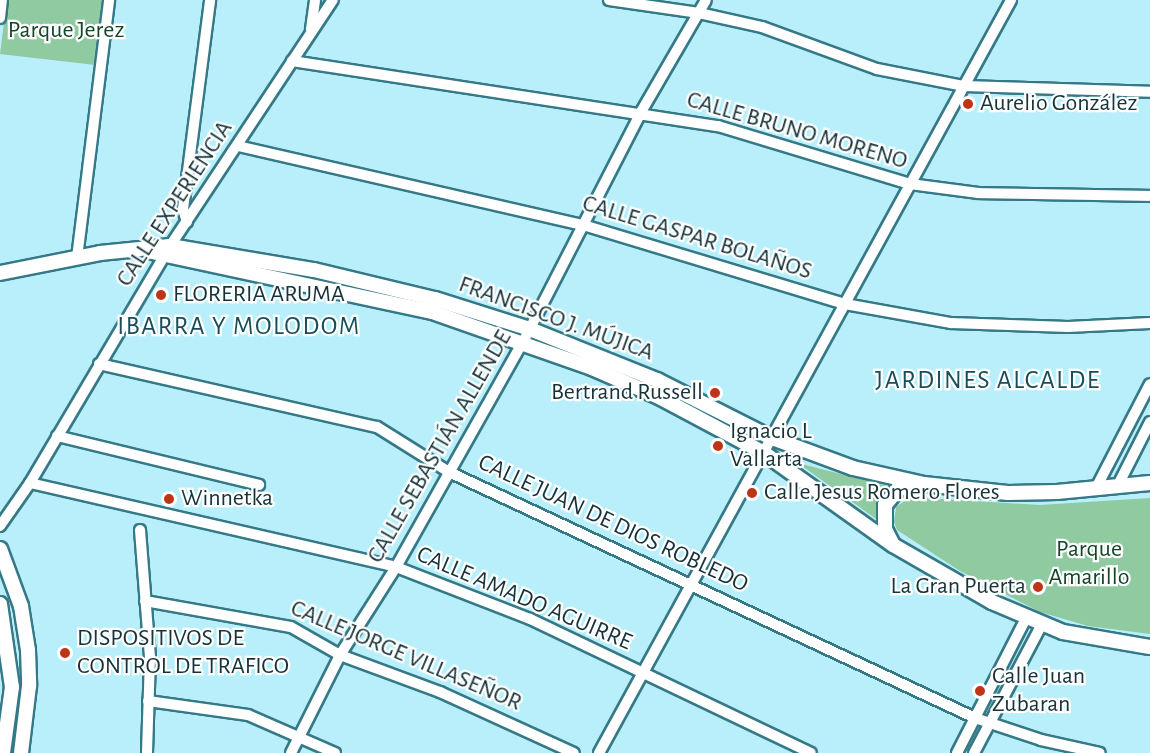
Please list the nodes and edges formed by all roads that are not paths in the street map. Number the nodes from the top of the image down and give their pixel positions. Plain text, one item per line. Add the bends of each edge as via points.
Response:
1 (2, 0) edge
2 (109, 0) edge
3 (210, 0) edge
4 (315, 0) edge
5 (333, 0) edge
6 (609, 0) edge
7 (706, 0) edge
8 (1011, 0) edge
9 (699, 13) junction
10 (0, 18) edge
11 (311, 32) junction
12 (292, 61) junction
13 (964, 86) junction
14 (1150, 92) edge
15 (641, 112) junction
16 (238, 146) junction
17 (910, 184) junction
18 (1150, 196) edge
19 (187, 222) junction
20 (583, 225) junction
21 (167, 251) junction
22 (77, 258) junction
23 (0, 273) edge
24 (845, 304) junction
25 (1150, 323) edge
26 (530, 328) junction
27 (523, 342) junction
28 (99, 364) junction
29 (1150, 384) edge
30 (1150, 422) edge
31 (57, 436) junction
32 (772, 438) junction
33 (764, 453) junction
34 (450, 472) junction
35 (30, 483) junction
36 (1150, 483) edge
37 (924, 484) junction
38 (260, 485) dead end
39 (1117, 487) junction
40 (1095, 490) junction
41 (0, 526) edge
42 (140, 530) dead end
43 (893, 545) junction
44 (0, 549) edge
45 (396, 567) junction
46 (692, 583) junction
47 (145, 601) junction
48 (0, 604) edge
49 (1026, 618) junction
50 (1042, 624) junction
51 (1150, 647) edge
52 (340, 655) junction
53 (643, 673) junction
54 (148, 701) junction
55 (975, 718) junction
56 (989, 724) junction
57 (300, 736) junction
58 (3, 753) edge
59 (21, 753) edge
60 (147, 753) edge
61 (291, 753) edge
62 (335, 753) edge
63 (574, 753) edge
64 (599, 753) edge
65 (811, 753) edge
66 (957, 753) edge
67 (974, 753) edge
68 (1100, 753) edge

1 - 10 street
2 - 22 street
3 - 19 street via 183,208
4 - 11 street
5 - 11 street, CALLE EXPERIENCIA
6 - 9 street
7 - 9 street, CALLE SEBASTIÁN ALLENDE
8 - 13 street
9 - 13 street via 762,27 877,69
9 - 15 street, CALLE SEBASTIÁN ALLENDE
11 - 12 street, CALLE EXPERIENCIA
12 - 15 street, CALLE BRUNO MORENO
12 - 16 street, CALLE EXPERIENCIA
13 - 14 street
13 - 17 street
15 - 17 street, CALLE BRUNO MORENO via 718,126
15 - 20 street, CALLE SEBASTIÁN ALLENDE
16 - 19 street, CALLE EXPERIENCIA
16 - 20 street, CALLE GASPAR BOLAÑOS
17 - 18 street, CALLE BRUNO MORENO via 1024,195
17 - 24 street
19 - 21 street, CALLE EXPERIENCIA
20 - 24 street, CALLE GASPAR BOLAÑOS
20 - 26 street, CALLE SEBASTIÁN ALLENDE
21 - 22 street, FRANCISCO J. MÚJICA
21 - 26 street, FRANCISCO J. MÚJICA via 376,284
21 - 27 street via 370,297
21 - 28 street, CALLE EXPERIENCIA
22 - 23 street, FRANCISCO J. MÚJICA
24 - 25 street, CALLE GASPAR BOLAÑOS via 951,323 1068,327
24 - 32 street
26 - 27 street, CALLE SEBASTIÁN ALLENDE
26 - 32 street, FRANCISCO J. MÚJICA via 657,380
27 - 33 street via 660,398
27 - 34 street, CALLE SEBASTIÁN ALLENDE
28 - 31 street, CALLE EXPERIENCIA
28 - 34 street, CALLE JUAN DE DIOS ROBLEDO via 377,428
29 - 40 street
30 - 39 street
31 - 35 street, CALLE EXPERIENCIA
31 - 38 street
32 - 33 street
32 - 37 street, FRANCISCO J. MÚJICA via 853,468
33 - 43 street
33 - 46 street
34 - 45 street, CALLE SEBASTIÁN ALLENDE
34 - 46 street, CALLE JUAN DE DIOS ROBLEDO
35 - 41 street, CALLE EXPERIENCIA
35 - 45 street, CALLE AMADO AGUIRRE
36 - 39 street, FRANCISCO J. MÚJICA
37 - 40 street, FRANCISCO J. MÚJICA via 1008,493
37 - 43 street via 898,489 885,505 885,529
39 - 40 street, FRANCISCO J. MÚJICA
42 - 47 street
43 - 49 street
44 - 59 street via 21,606 28,650 29,686
45 - 52 street, CALLE SEBASTIÁN ALLENDE
45 - 53 street, CALLE AMADO AGUIRRE via 530,619
46 - 53 street
46 - 55 street, CALLE JUAN DE DIOS ROBLEDO
47 - 52 street, CALLE JORGE VILLASEÑOR via 291,627
47 - 54 street
48 - 58 street via 12,687
49 - 50 street
49 - 55 street
50 - 51 street via 1091,639
50 - 56 street
52 - 57 street, CALLE SEBASTIÁN ALLENDE
52 - 63 street, CALLE JORGE VILLASEÑOR via 440,692
53 - 64 street
53 - 65 street, CALLE AMADO AGUIRRE
54 - 57 street via 248,715
54 - 60 street
55 - 56 street, CALLE JUAN DE DIOS ROBLEDO
55 - 66 street
56 - 67 street
56 - 68 street, CALLE JUAN DE DIOS ROBLEDO
57 - 61 street, CALLE SEBASTIÁN ALLENDE
57 - 62 street

